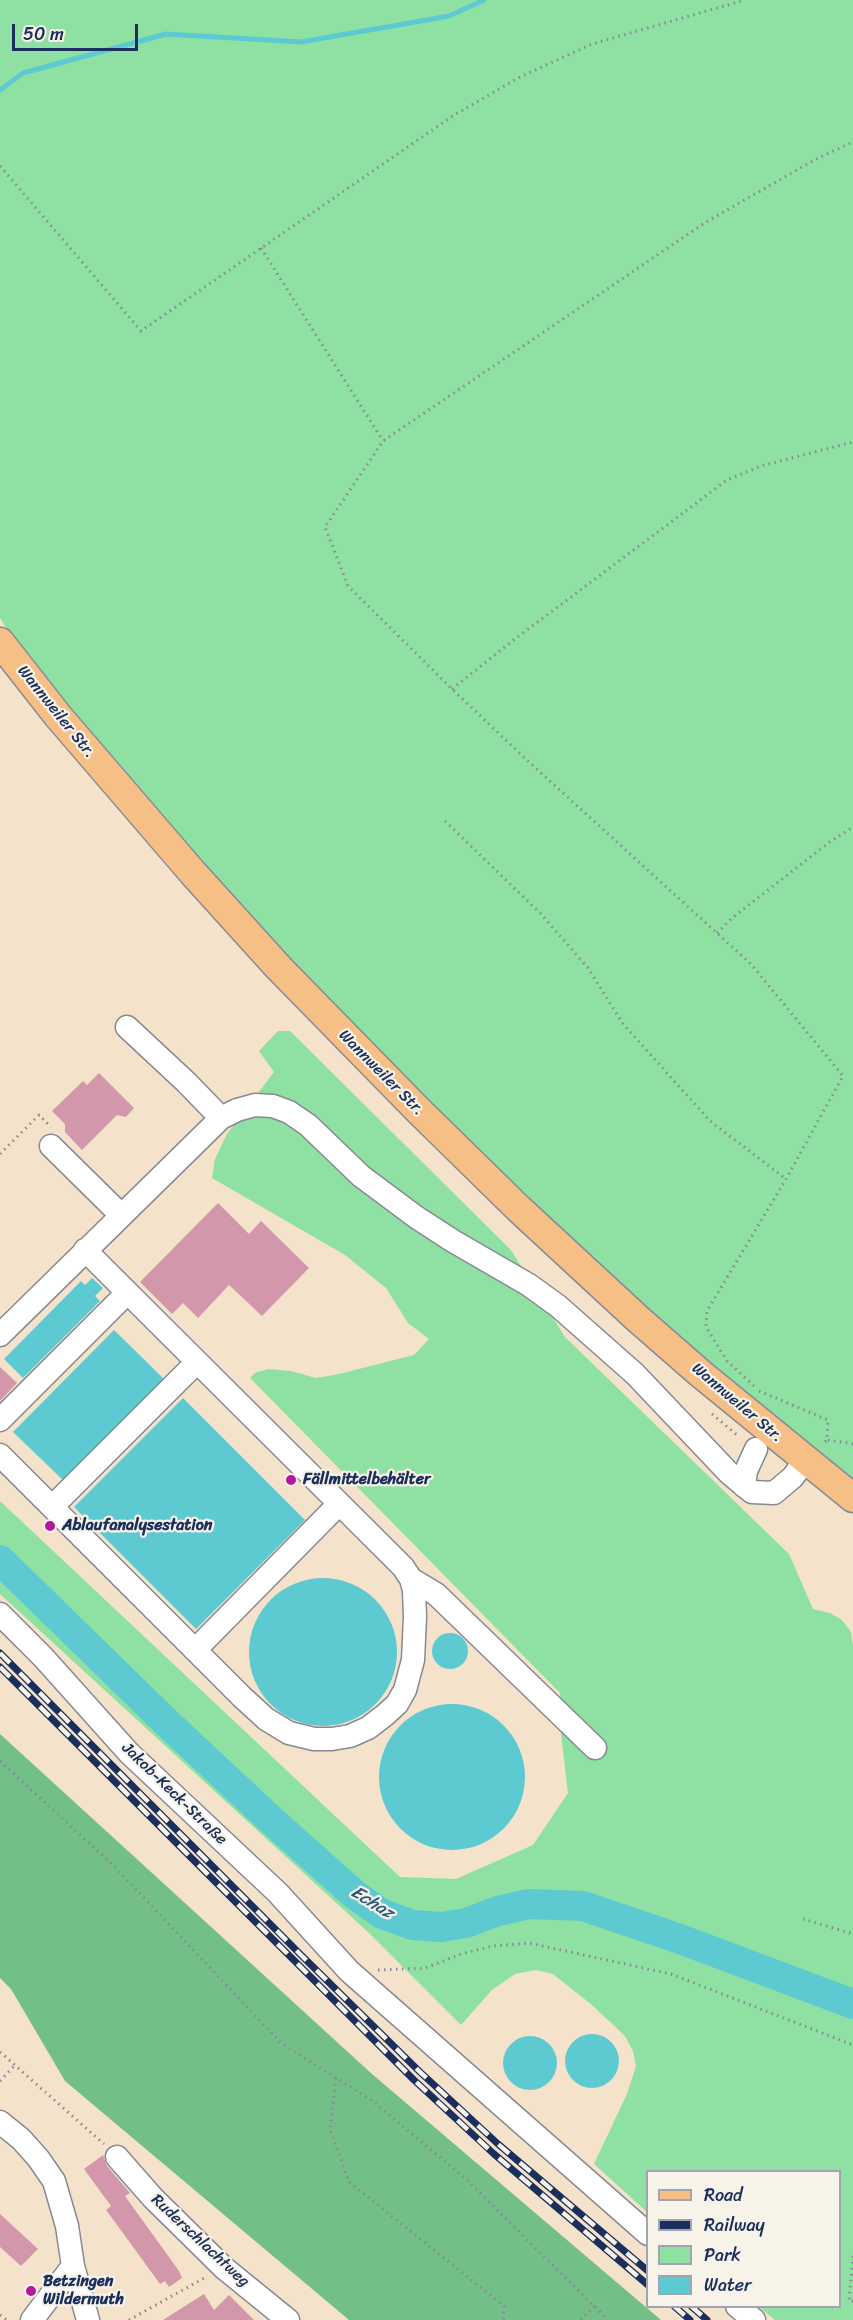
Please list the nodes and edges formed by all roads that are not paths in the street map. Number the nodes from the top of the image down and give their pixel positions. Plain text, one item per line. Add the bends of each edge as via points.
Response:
1 (0, 642) edge
2 (127, 1027) dead end
3 (221, 1118) junction
4 (51, 1146) road end
5 (121, 1215) junction
6 (85, 1250) junction
7 (127, 1293) junction
8 (0, 1335) edge
9 (196, 1362) junction
10 (0, 1420) edge
11 (756, 1449) dead end
12 (0, 1455) edge
13 (805, 1460) junction
14 (744, 1486) junction
15 (853, 1498) edge
16 (339, 1504) junction
17 (52, 1508) junction
18 (411, 1579) junction
19 (0, 1614) edge
20 (196, 1649) junction
21 (595, 1748) dead end
22 (0, 2122) edge
23 (117, 2157) road end
24 (646, 2232) edge
25 (73, 2266) junction
26 (738, 2308) edge
27 (32, 2320) edge
28 (88, 2320) edge
29 (288, 2320) edge
30 (754, 2320) edge

1 - 13 main road, Wannweiler Str. via 65,725 193,873 395,1088 575,1262
2 - 3 street
3 - 5 street
3 - 14 street via 255,1105 273,1106 299,1118 361,1176 407,1210 529,1284 585,1328
4 - 5 street
5 - 6 street
6 - 7 street
6 - 8 street
7 - 9 street
7 - 10 street
9 - 16 street
9 - 17 street
11 - 14 street
12 - 17 street
13 - 14 street via 794,1477 774,1493 752,1492
13 - 15 main road, Wannweiler Str.
16 - 18 street
16 - 20 street
17 - 20 street
18 - 20 street via 415,1617 413,1660 405,1690 385,1715 350,1736 314,1739 289,1733 266,1719
18 - 21 street via 436,1594
19 - 24 street, Jakob-Keck-Straße via 129,1753 278,1893 349,1971
22 - 25 street via 21,2139 54,2181
23 - 29 street, Ruderschlachtweg via 224,2268
25 - 27 street
25 - 28 street
26 - 30 street

